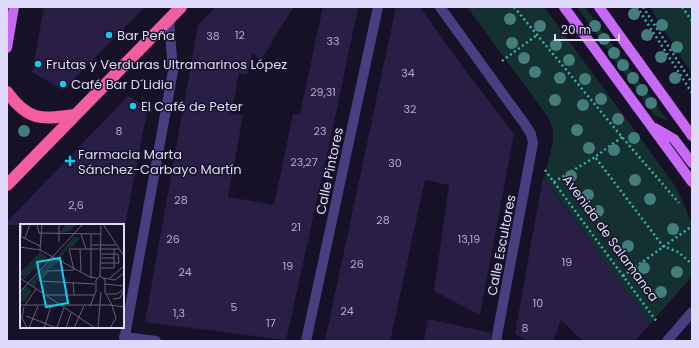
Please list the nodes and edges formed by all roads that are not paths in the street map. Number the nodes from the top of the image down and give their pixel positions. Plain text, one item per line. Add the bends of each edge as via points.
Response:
1 (14, 7) edge
2 (181, 7) edge
3 (378, 7) edge
4 (440, 7) edge
5 (564, 7) edge
6 (599, 7) edge
7 (169, 19) junction
8 (7, 48) edge
9 (7, 92) edge
10 (75, 115) junction
11 (650, 124) junction
12 (692, 136) edge
13 (692, 163) edge
14 (692, 182) edge
15 (7, 186) edge
16 (692, 312) edge
17 (124, 339) edge
18 (156, 341) edge
19 (306, 341) edge
20 (496, 341) edge
21 (667, 341) edge

1 - 8 main road
2 - 7 highway
3 - 19 street, Calle Pintores
4 - 20 street, Calle Escultores via 524,123 533,143
5 - 11 main road
6 - 12 main road
7 - 10 highway
7 - 17 street via 173,71
9 - 10 highway via 16,104 40,118
10 - 15 highway
11 - 13 main road via 674,139
11 - 14 main road
16 - 21 street
17 - 18 street

